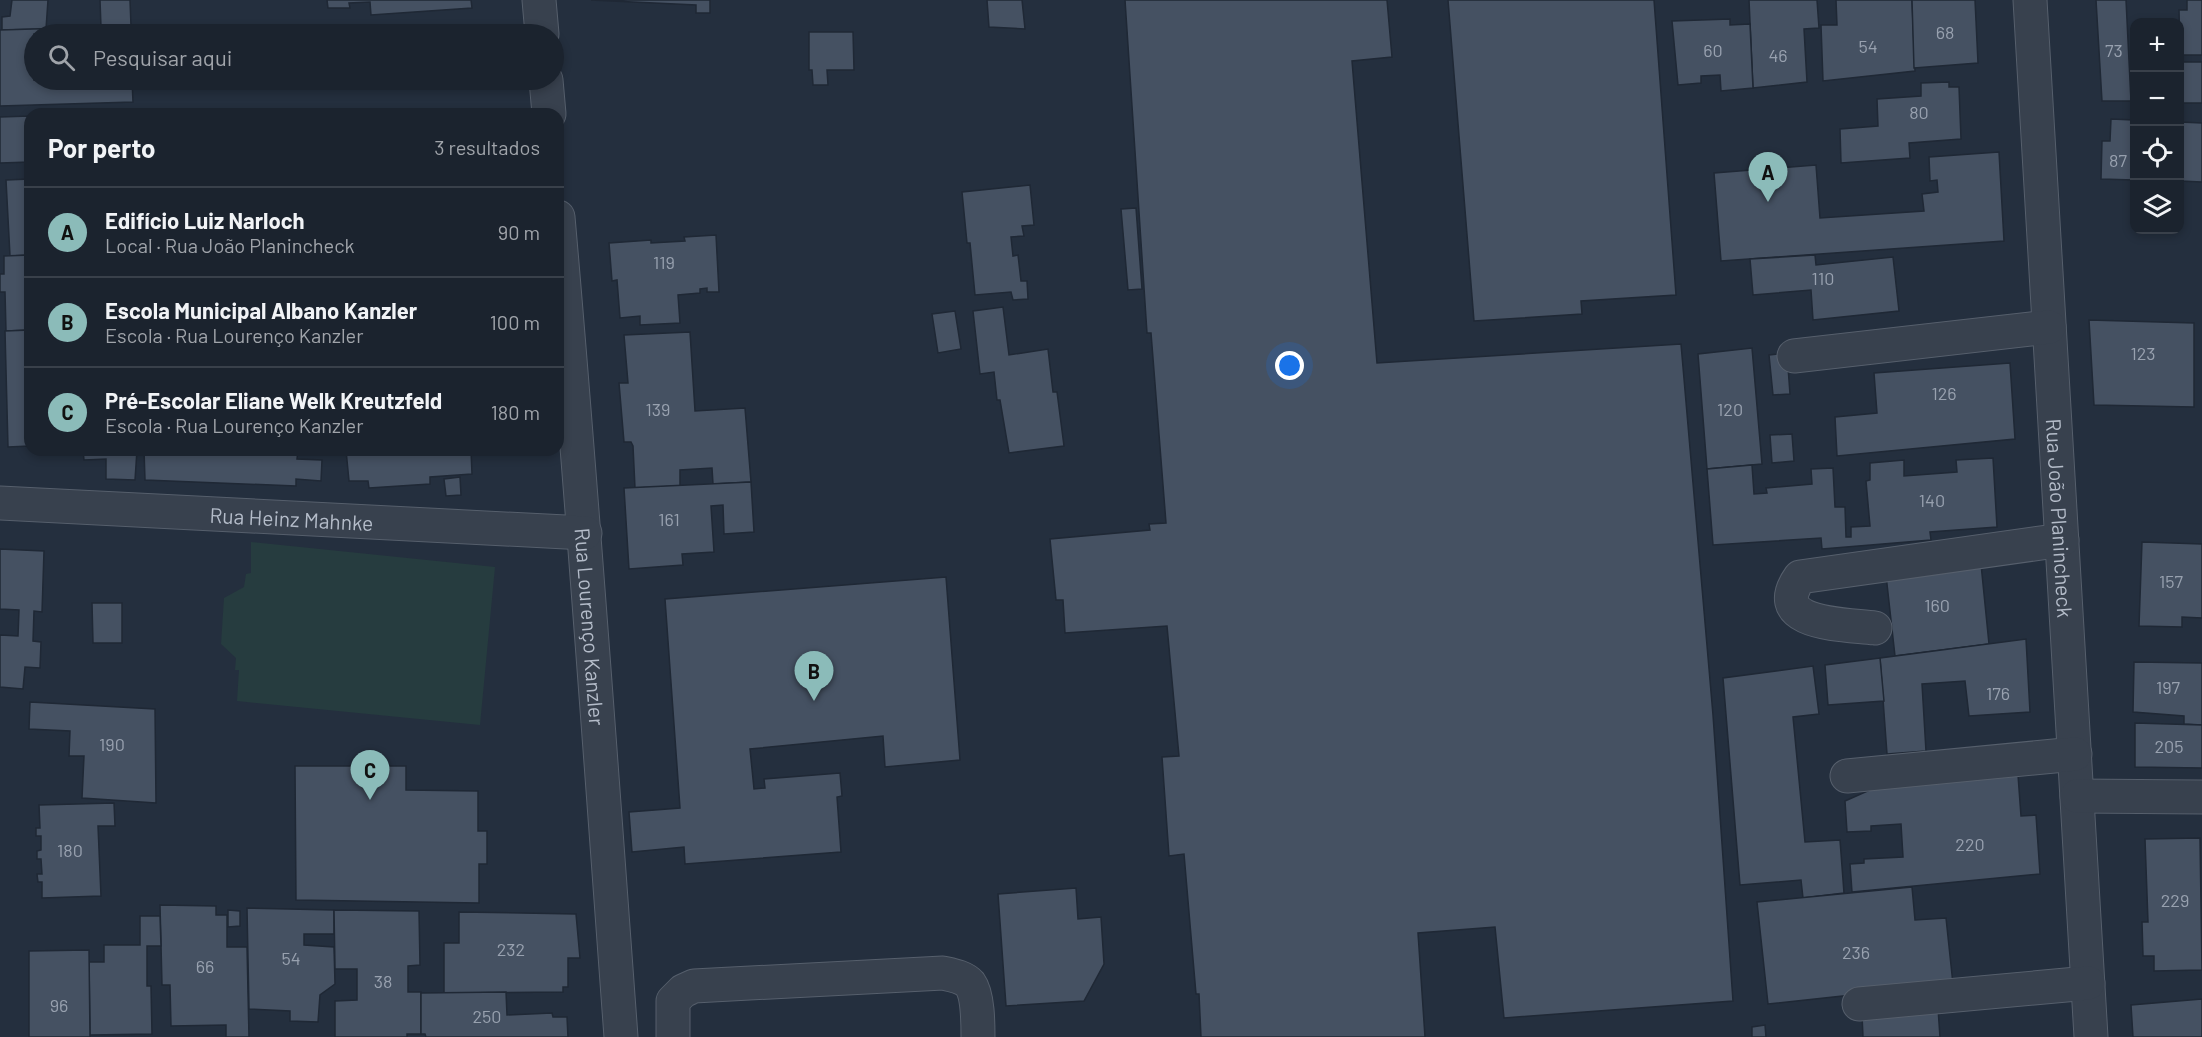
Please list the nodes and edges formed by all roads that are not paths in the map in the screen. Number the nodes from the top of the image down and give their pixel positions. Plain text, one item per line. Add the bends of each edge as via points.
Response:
1 (539, 0) edge
2 (2030, 0) edge
3 (541, 24) edge
4 (547, 90) edge
5 (548, 108) edge
6 (564, 287) edge
7 (2049, 327) junction
8 (1794, 356) dead end
9 (0, 503) edge
10 (585, 533) junction
11 (2062, 540) junction
12 (1875, 628) dead end
13 (2075, 754) junction
14 (1847, 776) dead end
15 (2077, 796) junction
16 (2202, 797) edge
17 (2088, 983) junction
18 (1859, 1004) dead end
19 (621, 1037) edge
20 (673, 1037) edge
21 (978, 1037) edge
22 (2091, 1037) edge

1 - 3 street
2 - 7 street, Rua João Planincheck
4 - 5 street
6 - 10 street, Rua Lourenço Kanzler
7 - 8 street
7 - 11 street, Rua João Planincheck
9 - 10 street, Rua Heinz Mahnke
10 - 19 street, Rua Lourenço Kanzler
11 - 12 street via 1800,577 1793,586 1793,609 1806,619
11 - 13 street, Rua João Planincheck
13 - 14 street
13 - 15 street, Rua João Planincheck
15 - 16 street
15 - 17 street, Rua João Planincheck
17 - 18 street
17 - 22 street, Rua João Planincheck
20 - 21 street via 673,1001 694,986 943,973 970,985

